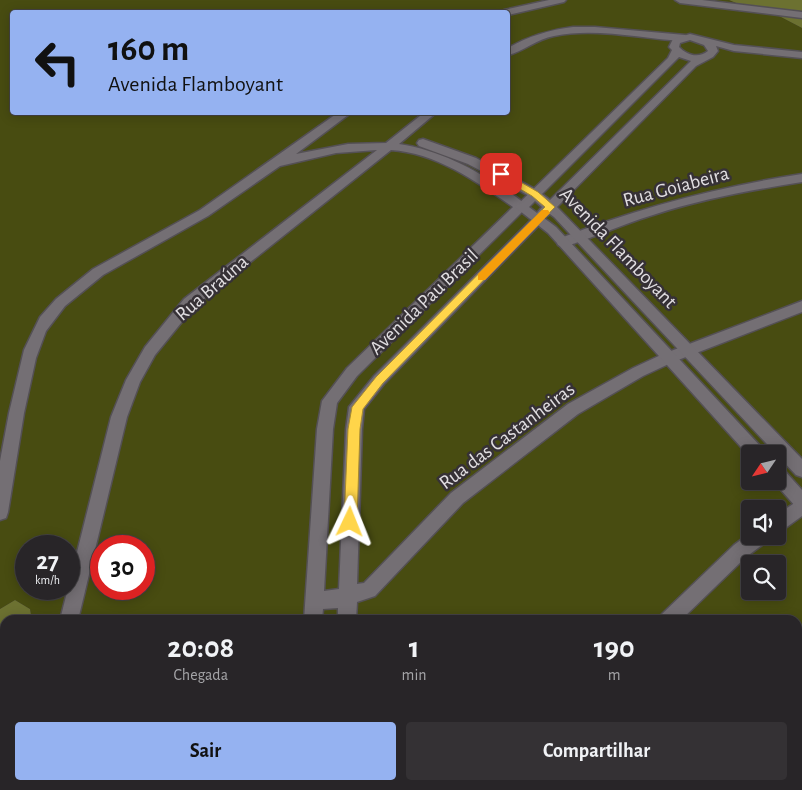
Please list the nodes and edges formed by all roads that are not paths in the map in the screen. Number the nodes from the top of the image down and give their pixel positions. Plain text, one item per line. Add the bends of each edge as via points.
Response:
1 (560, 0) edge
2 (680, 0) edge
3 (510, 11) edge
4 (802, 15) edge
5 (657, 38) junction
6 (685, 38) junction
7 (702, 40) junction
8 (675, 49) junction
9 (510, 51) edge
10 (802, 55) edge
11 (706, 57) junction
12 (802, 64) edge
13 (343, 115) edge
14 (428, 115) edge
15 (393, 143) junction
16 (298, 148) junction
17 (276, 163) junction
18 (802, 178) edge
19 (535, 194) junction
20 (551, 207) junction
21 (521, 208) junction
22 (539, 219) junction
23 (578, 236) junction
24 (563, 242) junction
25 (802, 306) edge
26 (687, 350) junction
27 (668, 358) junction
28 (749, 445) edge
29 (802, 470) edge
30 (786, 484) edge
31 (802, 502) edge
32 (802, 506) edge
33 (0, 512) edge
34 (786, 517) edge
35 (748, 545) edge
36 (348, 596) junction
37 (314, 601) junction
38 (70, 615) edge
39 (313, 615) edge
40 (347, 615) edge
41 (673, 615) edge

1 - 3 street
2 - 4 street
5 - 6 street
5 - 8 street
5 - 9 street via 600,29 574,29 546,34
6 - 7 street
6 - 8 street, Avenida Pau Brasil via 676,41
7 - 10 street via 734,48
7 - 11 street via 713,51
8 - 11 street via 692,58
8 - 19 street, Avenida Pau Brasil via 673,59
11 - 12 street
11 - 20 street, Avenida Pau Brasil via 692,64
13 - 16 street
14 - 15 street, Rua Braúna
15 - 16 street, Avenida Flamboyant via 358,138
15 - 17 street, Avenida Flamboyant via 320,152
15 - 19 street, Avenida Flamboyant via 425,143 455,153
15 - 21 street, Avenida Flamboyant via 466,171
15 - 38 street, Rua Braúna via 189,303 150,351 132,380 119,417
16 - 17 street
17 - 33 street via 174,232 103,268 69,295 45,321 31,348 16,411
18 - 23 street, Rua Goiabeira via 715,193
19 - 20 street, Avenida Flamboyant
19 - 21 street, Avenida Pau Brasil
20 - 22 street, Avenida Pau Brasil
20 - 23 street, Avenida Flamboyant
21 - 22 street, Avenida Flamboyant
21 - 37 street, Avenida Pau Brasil via 352,372 330,401 325,429
22 - 24 street, Avenida Flamboyant
22 - 36 street, Avenida Pau Brasil via 357,407
23 - 24 street, Rua Goiabeira
23 - 26 street, Avenida Flamboyant
24 - 27 street, Avenida Flamboyant
25 - 26 street, Rua das Castanheiras
26 - 27 street, Rua das Castanheiras
26 - 29 street, Avenida Flamboyant
27 - 28 street, Avenida Flamboyant
27 - 36 street, Rua das Castanheiras via 573,408 457,498 369,590
30 - 31 street
32 - 34 street
35 - 41 street
36 - 37 street, Rua das Castanheiras
36 - 40 street, Avenida Pau Brasil
37 - 39 street, Avenida Pau Brasil

